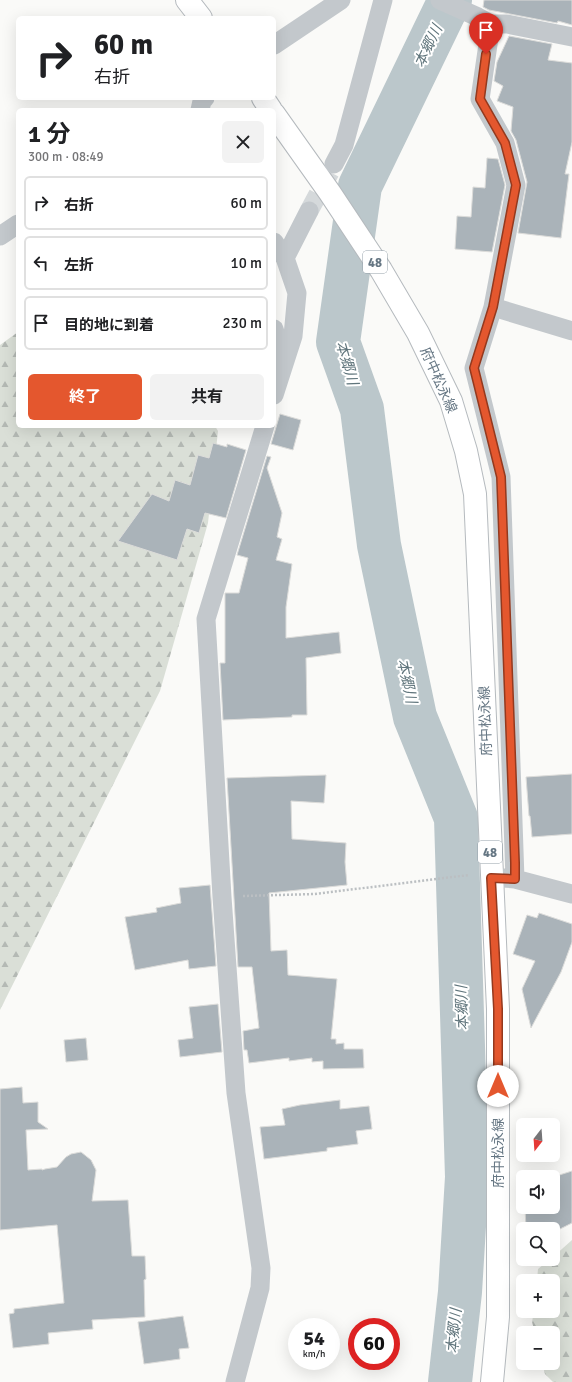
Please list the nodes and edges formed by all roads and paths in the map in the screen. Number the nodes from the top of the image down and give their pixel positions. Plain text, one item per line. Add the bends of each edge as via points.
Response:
1 (187, 0) edge
2 (341, 0) edge
3 (383, 0) edge
4 (440, 0) edge
5 (199, 16) edge
6 (484, 20) junction
7 (572, 36) edge
8 (276, 44) edge
9 (276, 117) edge
10 (334, 164) tunnel mouth
11 (309, 211) tunnel mouth
12 (16, 225) edge
13 (0, 236) edge
14 (276, 245) edge
15 (285, 258) junction
16 (493, 307) junction
17 (572, 331) edge
18 (276, 335) edge
19 (284, 361) junction
20 (276, 388) edge
21 (263, 428) edge
22 (468, 875) dead end
23 (491, 878) junction
24 (515, 879) junction
25 (572, 894) edge
26 (222, 897) junction
27 (235, 1382) edge
28 (492, 1382) edge

1 - 5 main road
2 - 8 street
3 - 10 street via 344,145
4 - 6 street
6 - 7 street
6 - 16 street via 480,99 505,143 516,185
9 - 23 main road, 府中松永線 / 48 via 381,270 418,333 451,401 466,451 475,494
11 - 15 street
12 - 13 street
14 - 15 street
15 - 19 street via 297,293 293,336
16 - 17 street
16 - 24 street via 474,368 501,477
18 - 19 street
19 - 20 street
21 - 26 street via 206,619
22 - 26 path via 315,894
23 - 24 street
23 - 28 main road, 府中松永線 / 48 via 498,1009 498,1317
24 - 25 street
26 - 27 street via 236,1093 261,1268 260,1288

